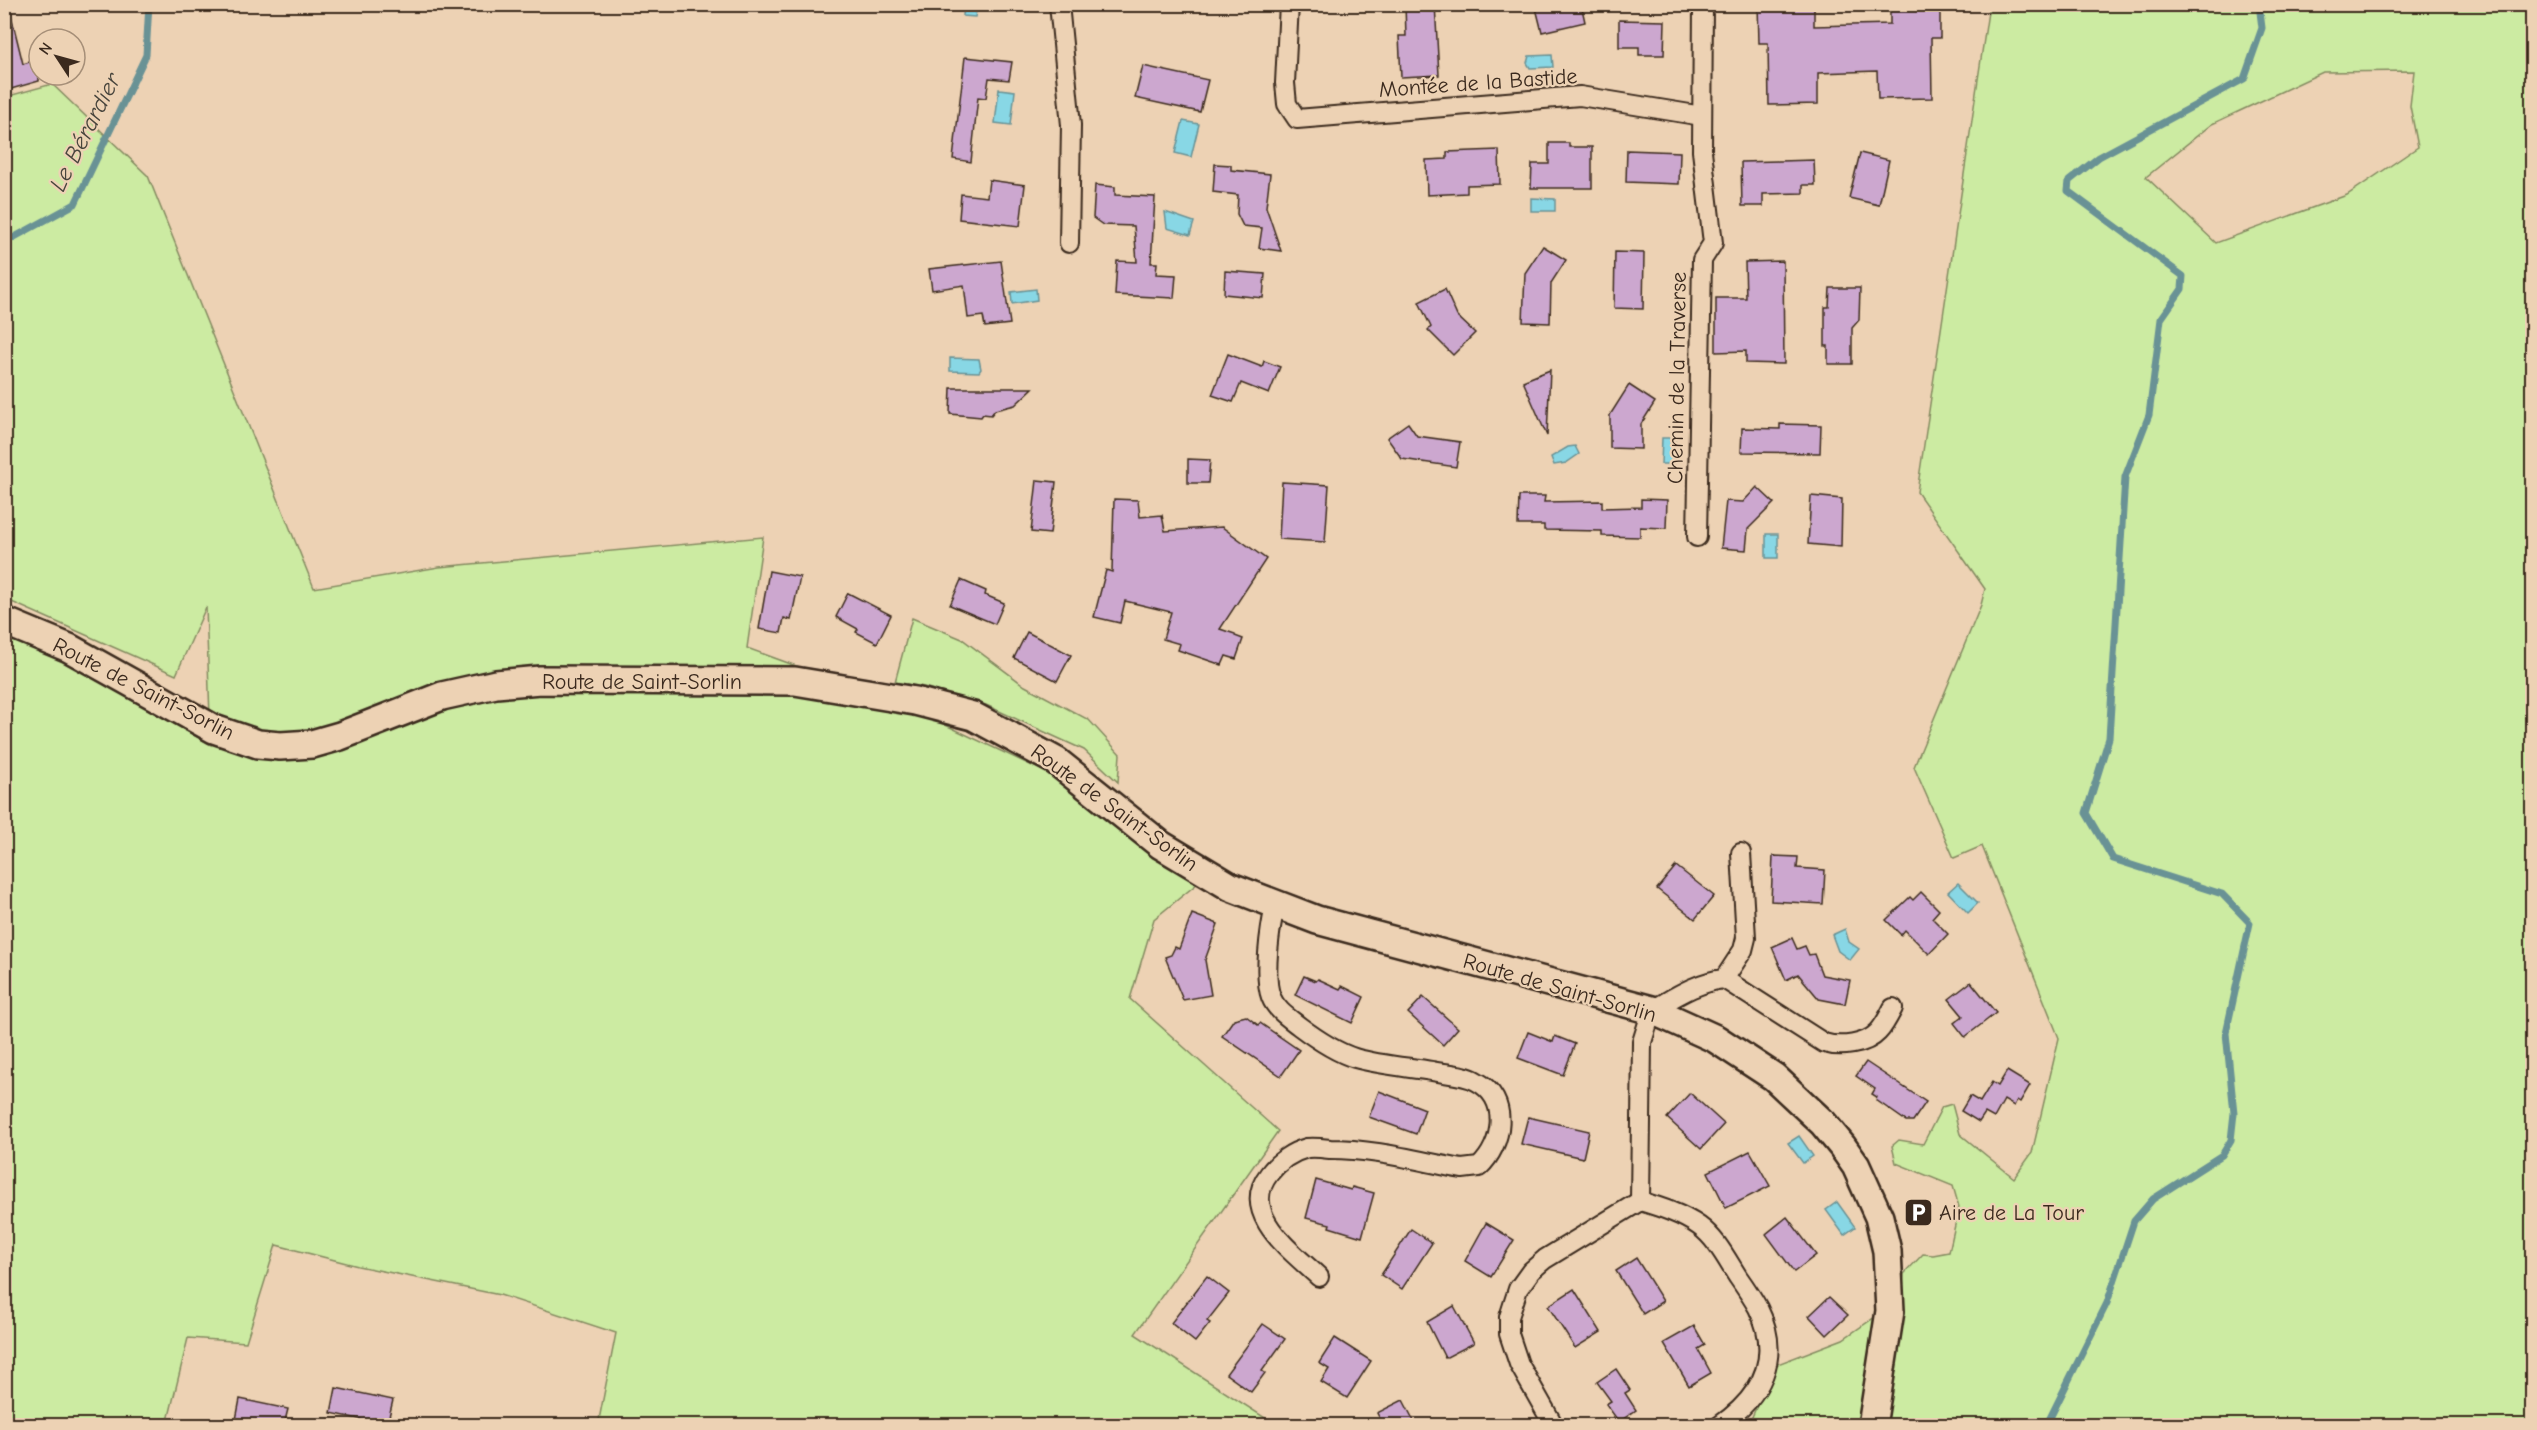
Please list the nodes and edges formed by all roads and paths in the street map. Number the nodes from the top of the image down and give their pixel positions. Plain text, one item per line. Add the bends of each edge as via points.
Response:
1 (1059, 4) edge
2 (1288, 4) edge
3 (1702, 4) edge
4 (1702, 116) junction
5 (1069, 243) dead end
6 (1697, 537) dead end
7 (4, 621) edge
8 (1741, 853) dead end
9 (1275, 906) junction
10 (1724, 979) junction
11 (1893, 1008) dead end
12 (1652, 1010) junction
13 (1640, 1201) junction
14 (1319, 1277) dead end
15 (1554, 1425) edge
16 (1719, 1425) edge
17 (1872, 1425) edge

1 - 5 street via 1071,125
2 - 4 street, Montée de la Bastide via 1285,82 1287,105 1297,119 1580,96
3 - 4 street
4 - 6 street, Chemin de la Traverse via 1702,151 1713,243 1702,260
7 - 9 street, Route de Saint-Sorlin via 69,648 214,729 248,741 280,746 312,744 340,736 442,696 496,684 540,680 795,681 915,701 973,716 1024,741 1087,783 1161,845 1221,882
8 - 10 street via 1746,938 1743,950
9 - 12 street, Route de Saint-Sorlin
9 - 14 street via 1268,987 1280,1011 1316,1038 1354,1058 1477,1081 1494,1099 1499,1111 1501,1128 1496,1145 1479,1167 1462,1169 1347,1149 1307,1148 1276,1165 1262,1183 1261,1213 1284,1245
10 - 11 street via 1824,1043 1840,1047 1877,1034
10 - 12 street via 1708,980
12 - 13 street via 1642,1042
12 - 17 street, Route de Saint-Sorlin via 1716,1039 1774,1077 1823,1123 1856,1166 1879,1217 1890,1280 1886,1350
13 - 15 street via 1545,1259 1518,1289 1509,1317 1509,1334 1520,1364
13 - 16 street via 1691,1221 1710,1236 1758,1308 1767,1332 1769,1353 1756,1392 1739,1412

